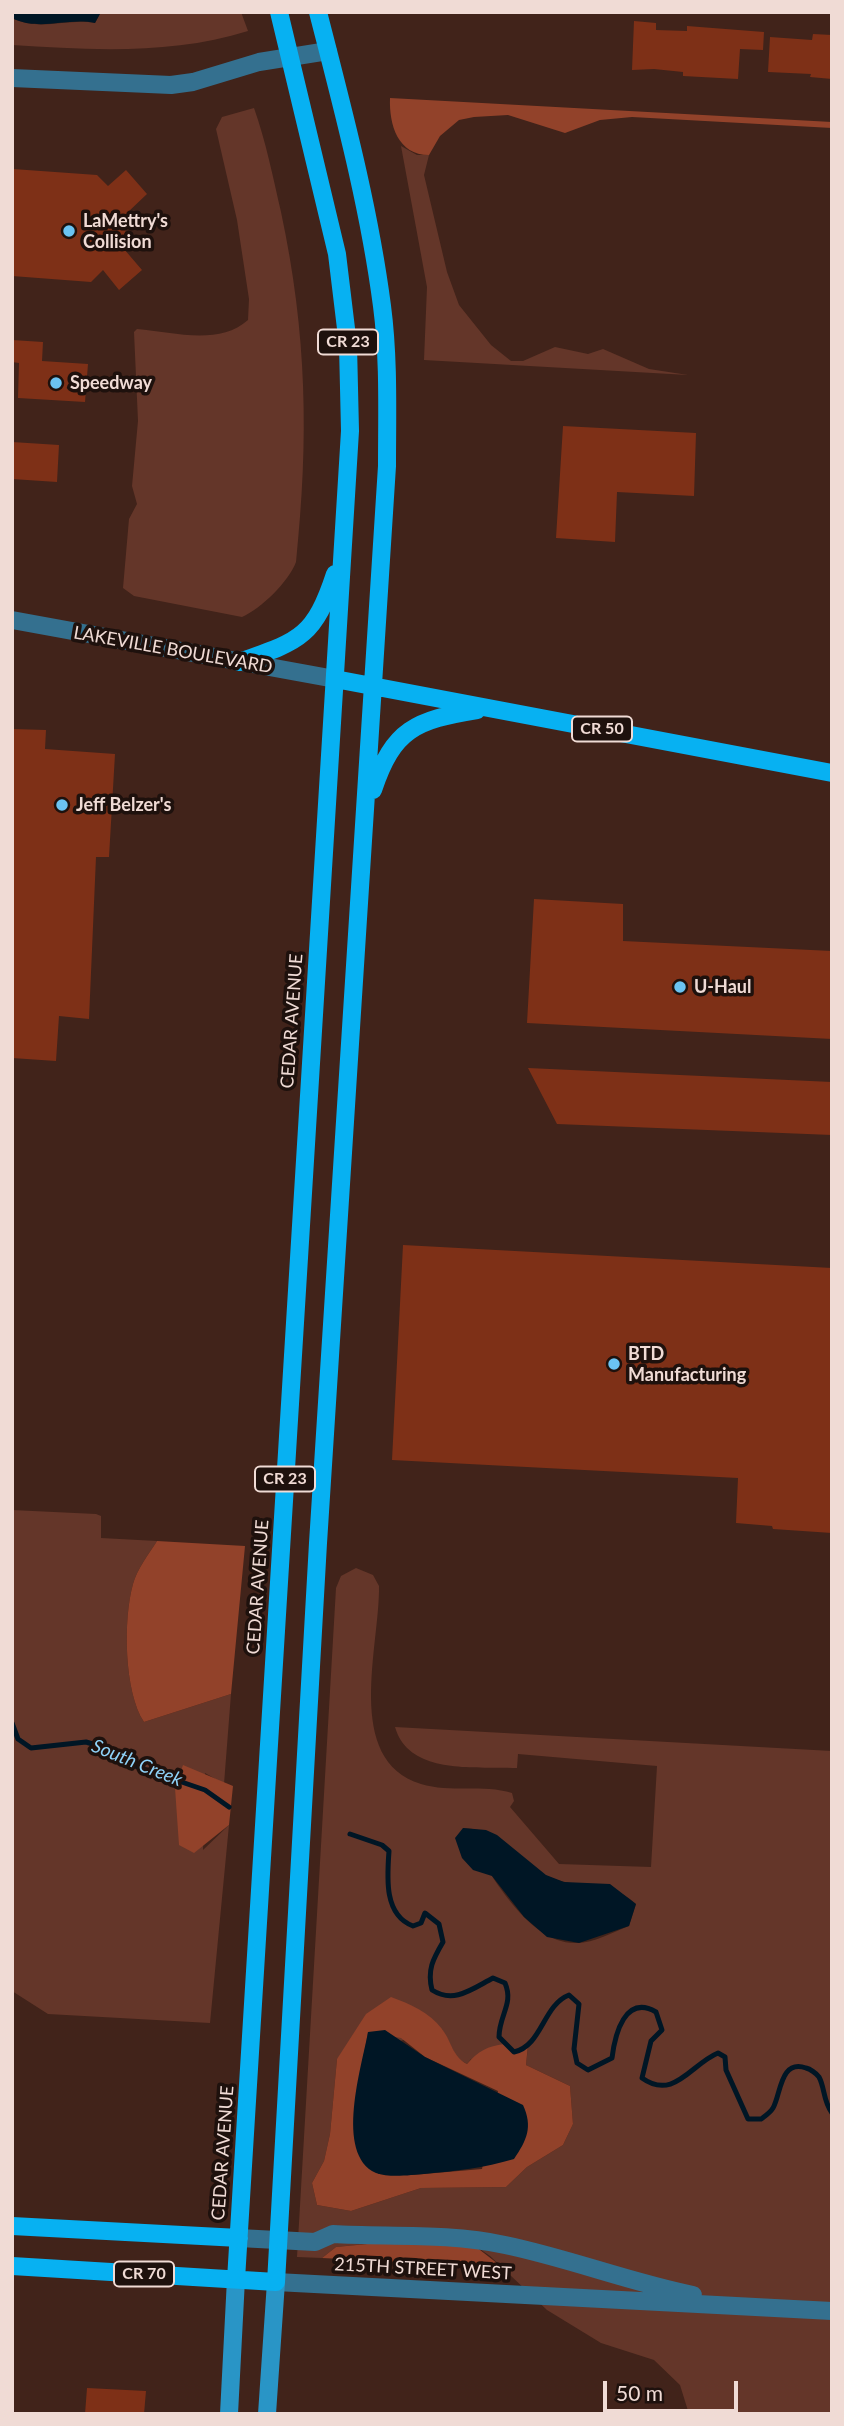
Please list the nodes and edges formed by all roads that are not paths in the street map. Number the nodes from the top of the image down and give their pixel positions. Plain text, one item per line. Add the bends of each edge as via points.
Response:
1 (279, 12) edge
2 (318, 12) edge
3 (328, 51) junction
4 (290, 57) junction
5 (12, 78) edge
6 (343, 548) junction
7 (12, 620) edge
8 (239, 662) junction
9 (335, 679) junction
10 (373, 685) junction
11 (492, 708) junction
12 (832, 773) edge
13 (365, 813) junction
14 (12, 2226) edge
15 (239, 2238) junction
16 (278, 2241) junction
17 (12, 2266) edge
18 (236, 2279) junction
19 (276, 2282) junction
20 (751, 2307) junction
21 (832, 2311) edge
22 (229, 2414) edge
23 (267, 2414) edge

1 - 4 main road, CR 23
2 - 3 main road, CR 23
3 - 4 street
3 - 10 main road, CR 23 via 370,224 386,343 387,466
4 - 5 street via 170,85
4 - 6 main road, CR 23 via 342,283 350,431
6 - 8 main road via 324,608 304,636
6 - 9 main road, CR 23
7 - 8 street, LAKEVILLE BOULEVARD
8 - 9 street, LAKEVILLE BOULEVARD
9 - 10 main road, CR 50
9 - 15 main road, CEDAR AVENUE / CR 23
10 - 11 main road, CR 50
10 - 13 main road, CR 23
11 - 12 main road, CR 50
11 - 13 main road via 425,720 407,730 382,761
13 - 16 main road, CR 23
14 - 15 main road
15 - 16 street
15 - 18 main road, CEDAR AVENUE / CR 23
16 - 19 main road, CR 23
16 - 20 street via 315,2242 333,2234 485,2242 640,2284
17 - 18 main road, 215TH STREET WEST / CR 70
18 - 19 main road, 215TH STREET WEST / CR 70
18 - 22 main road, CEDAR AVENUE / CR 23
19 - 20 street, 215TH STREET WEST
19 - 23 main road, CR 23
20 - 21 street, 215TH STREET WEST

